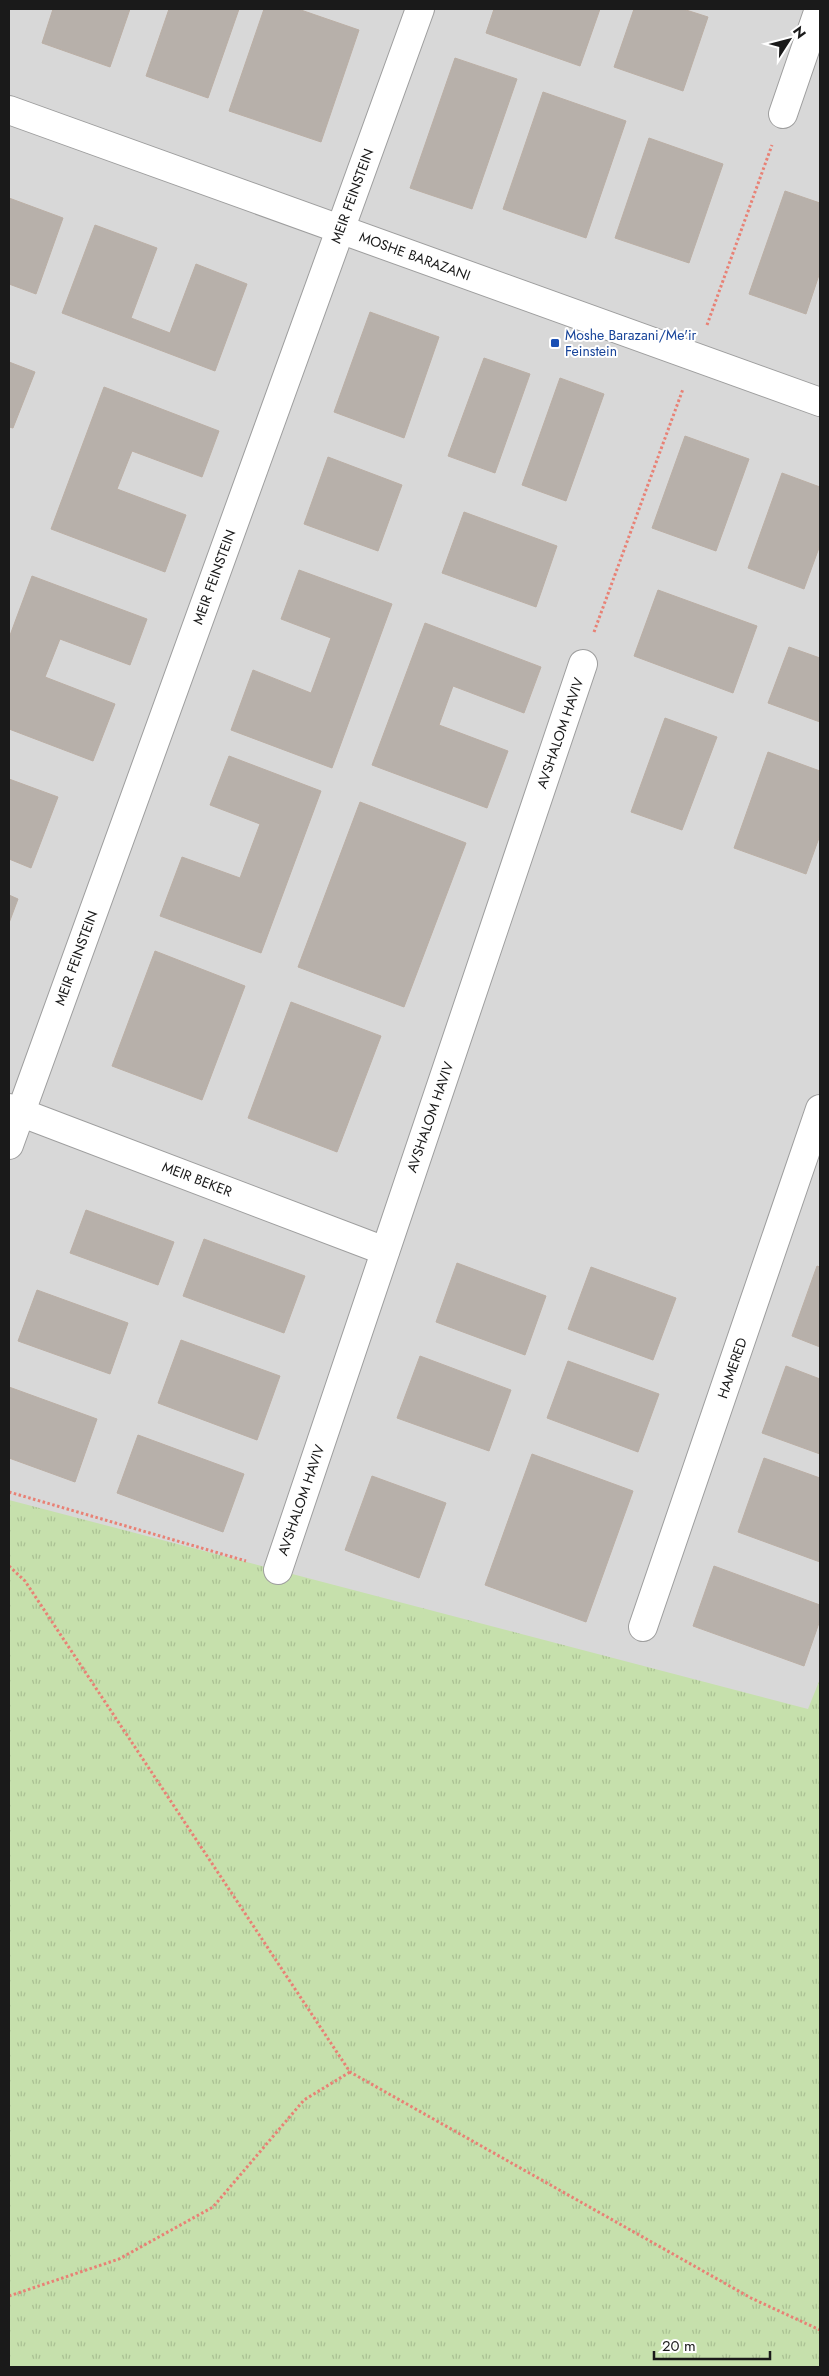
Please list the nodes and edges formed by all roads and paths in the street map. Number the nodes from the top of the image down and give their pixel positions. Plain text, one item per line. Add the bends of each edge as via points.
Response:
1 (420, 9) edge
2 (819, 9) edge
3 (9, 110) edge
4 (783, 114) dead end
5 (340, 229) junction
6 (820, 402) edge
7 (583, 664) dead end
8 (820, 1109) edge
9 (15, 1110) edge
10 (9, 1145) edge
11 (385, 1251) junction
12 (9, 1492) edge
13 (9, 1566) edge
14 (278, 1570) joint
15 (643, 1627) dead end
16 (350, 2072) junction
17 (9, 2296) edge
18 (820, 2330) edge

1 - 5 street, MEIR FEINSTEIN
2 - 4 street
3 - 5 street, MOSHE BARAZANI
5 - 6 street, MOSHE BARAZANI
5 - 9 street, MEIR FEINSTEIN
7 - 11 street, AVSHALOM HAVIV
8 - 15 street, HAMERED
9 - 10 street, MEIR FEINSTEIN
9 - 11 street, MEIR BEKER
11 - 14 street, AVSHALOM HAVIV
12 - 14 path
13 - 16 path via 25,1581
16 - 17 path via 304,2100 213,2207 119,2259
16 - 18 path via 751,2298

